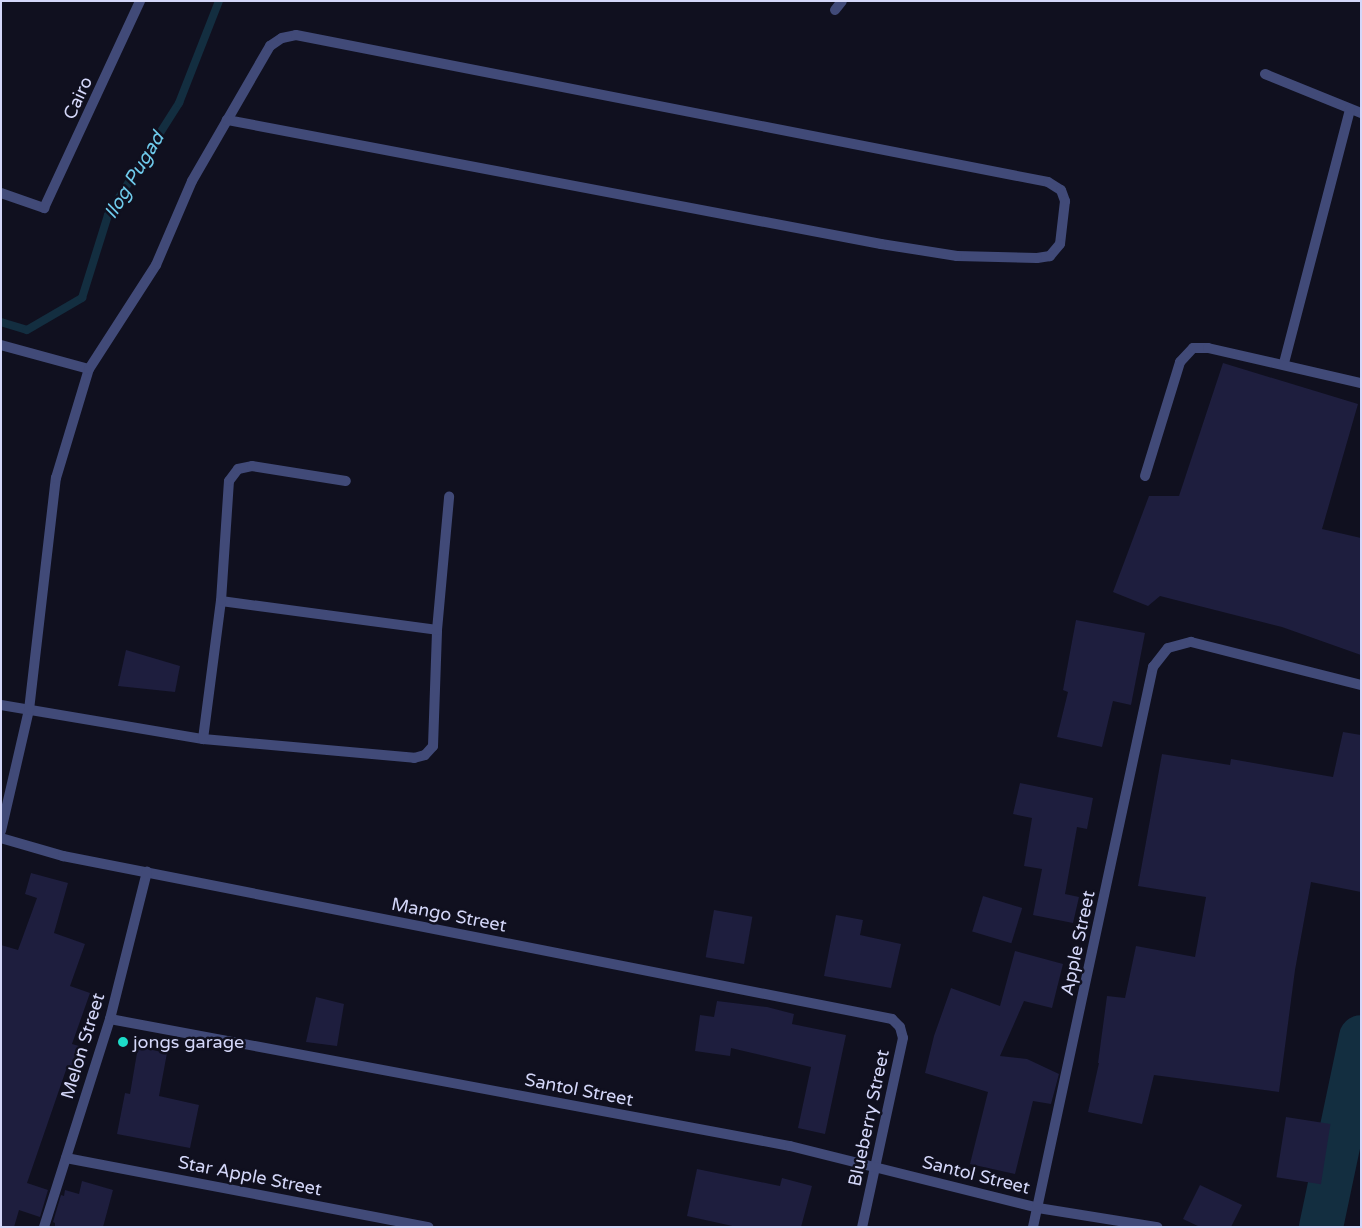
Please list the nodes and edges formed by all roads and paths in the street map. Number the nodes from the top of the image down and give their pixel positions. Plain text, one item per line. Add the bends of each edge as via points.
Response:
1 (140, 1) edge
2 (842, 1) edge
3 (835, 10) dead end
4 (1265, 74) dead end
5 (1350, 109) junction
6 (1361, 114) edge
7 (228, 120) junction
8 (1, 193) edge
9 (1, 346) edge
10 (1284, 363) junction
11 (89, 369) junction
12 (1361, 383) edge
13 (1146, 476) dead end
14 (346, 480) dead end
15 (449, 497) dead end
16 (221, 601) junction
17 (437, 630) junction
18 (1361, 685) edge
19 (1, 704) edge
20 (29, 710) junction
21 (203, 739) junction
22 (1, 831) edge
23 (1, 838) edge
24 (148, 872) junction
25 (110, 1019) junction
26 (892, 1020) joint
27 (66, 1158) junction
28 (876, 1166) junction
29 (1038, 1208) junction
30 (44, 1227) edge
31 (428, 1227) edge
32 (862, 1227) edge
33 (1034, 1227) edge
34 (1157, 1227) edge

1 - 8 street, Cairo via 44,208
2 - 3 street
4 - 5 street
5 - 6 street
5 - 10 street
7 - 7 street via 957,256 1036,258 1050,256 1060,244 1065,201 1062,190 1048,182 296,35 282,38 270,46
7 - 11 street via 192,181 156,264
9 - 11 street
10 - 12 street
10 - 13 street via 1193,348 1180,362
11 - 20 street via 56,478
14 - 16 street via 252,466 238,469 229,481
15 - 17 street
16 - 17 street
16 - 21 street
17 - 21 street via 433,746 425,755 414,758
18 - 29 street, Apple Street via 1191,642 1168,648 1153,667
19 - 20 street
20 - 21 street
20 - 22 street
23 - 24 street, Mango Street via 63,856
24 - 25 street, Melon Street
24 - 26 street, Mango Street
25 - 27 street, Melon Street
25 - 28 street, Santol Street via 780,1144
26 - 28 street, Blueberry Street via 900,1027 903,1038
27 - 30 street, Melon Street
27 - 31 street, Star Apple Street
28 - 29 street, Santol Street
28 - 32 street, Blueberry Street
29 - 33 street, Apple Street
29 - 34 street, Santol Street

